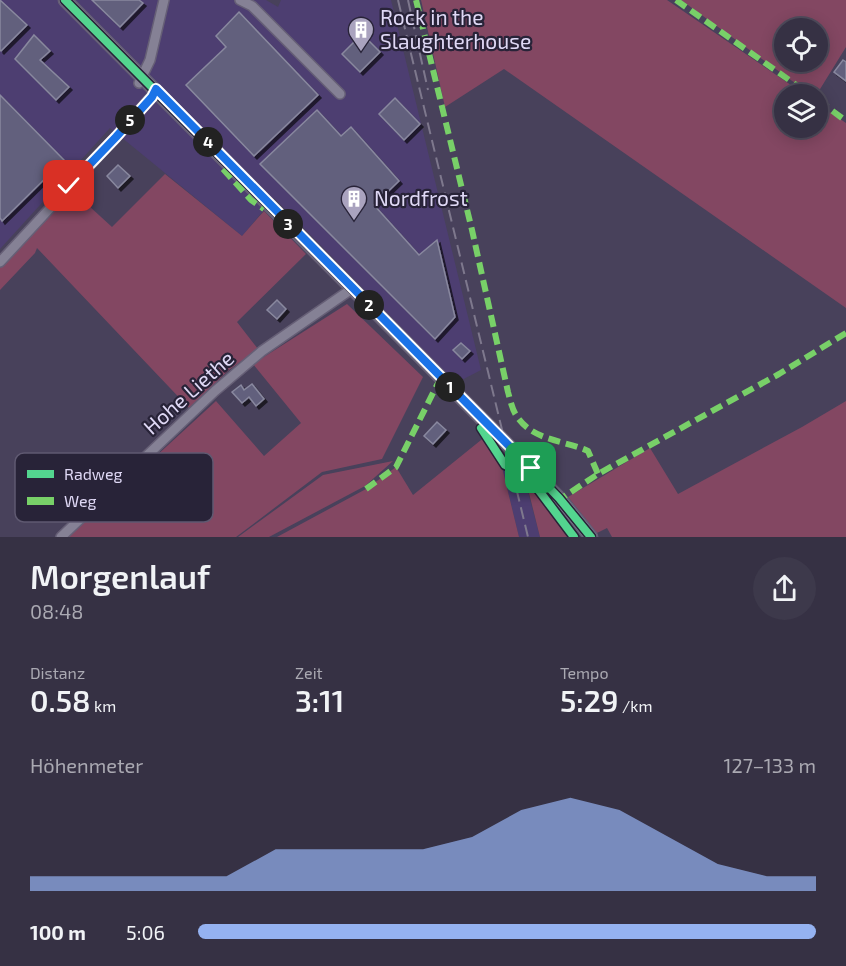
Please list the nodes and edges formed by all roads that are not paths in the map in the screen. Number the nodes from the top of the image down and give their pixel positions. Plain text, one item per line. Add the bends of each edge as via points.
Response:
1 (65, 0) edge
2 (164, 0) edge
3 (240, 0) edge
4 (140, 79) junction
5 (156, 89) junction
6 (340, 94) dead end
7 (0, 262) edge
8 (353, 288) junction
9 (151, 453) edge
10 (77, 522) edge
11 (61, 537) edge
12 (591, 537) edge

1 - 4 street
2 - 4 street via 150,60
3 - 6 street via 252,6
4 - 5 street
5 - 7 street
5 - 8 street
8 - 9 street, Hohe Liethe via 262,351
8 - 12 street via 511,447
10 - 11 street, Hohe Liethe

